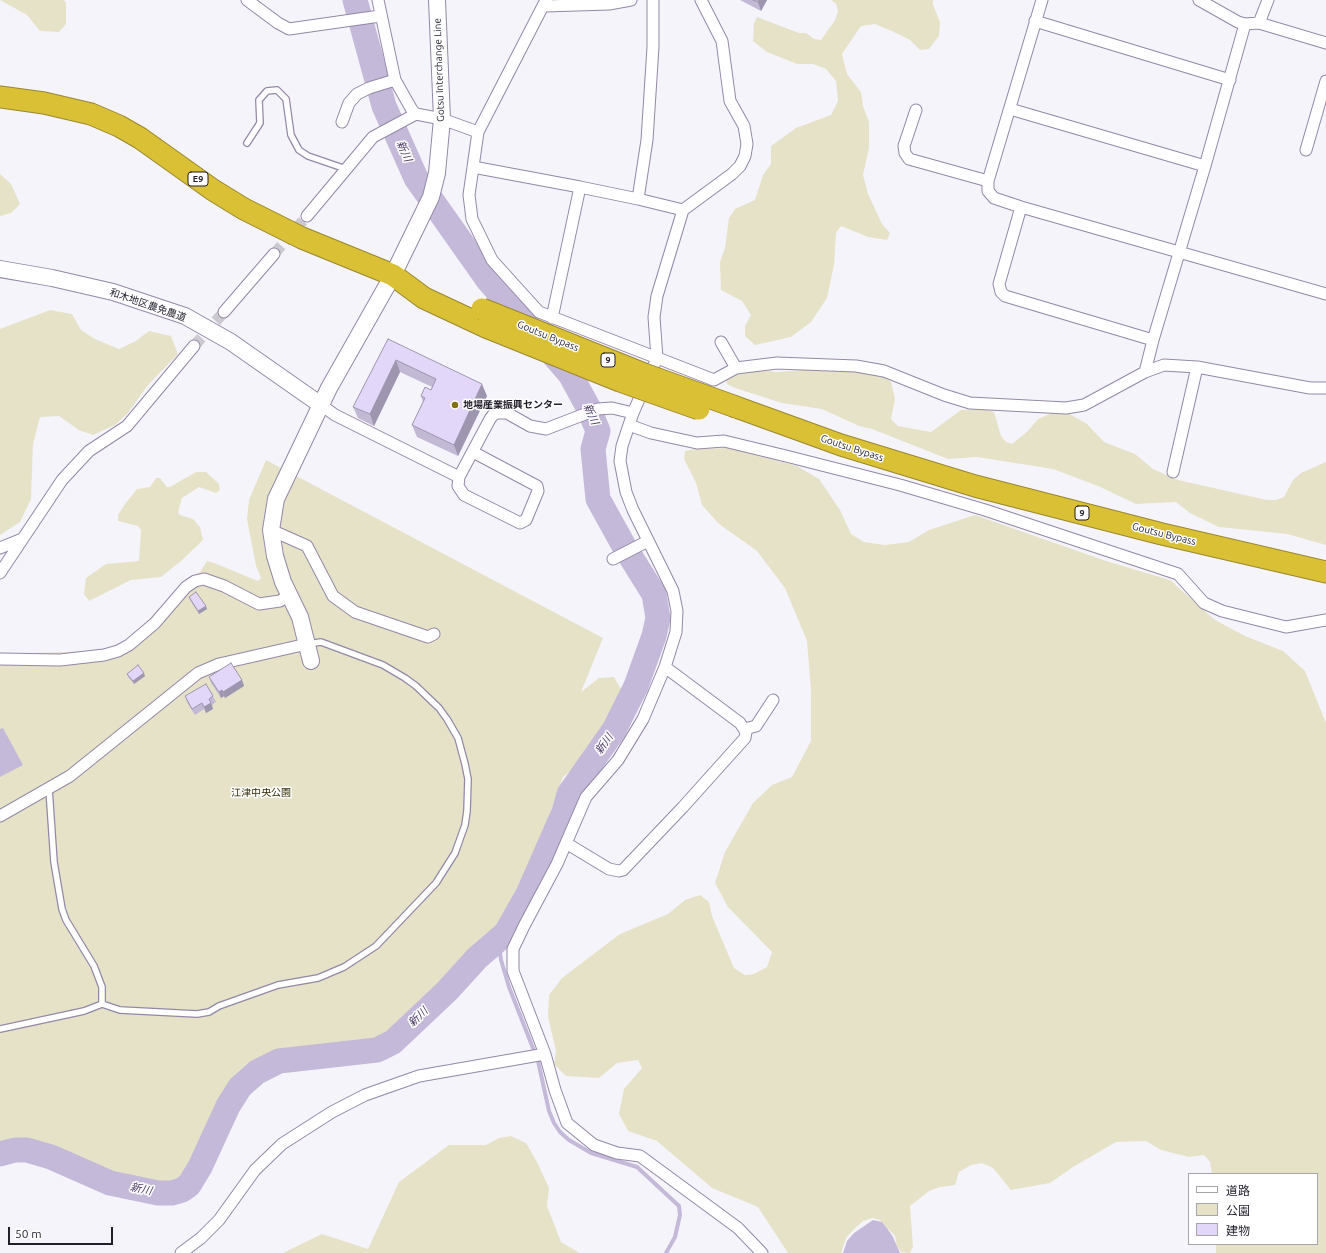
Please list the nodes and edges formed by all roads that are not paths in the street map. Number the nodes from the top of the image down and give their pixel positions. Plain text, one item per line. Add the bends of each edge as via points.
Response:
1 (247, 0) edge
2 (378, 0) edge
3 (437, 0) edge
4 (630, 0) edge
5 (653, 0) edge
6 (701, 0) edge
7 (1042, 0) edge
8 (1199, 0) edge
9 (1268, 0) edge
10 (546, 3) edge
11 (378, 16) junction
12 (1035, 21) junction
13 (1259, 23) junction
14 (1245, 24) junction
15 (1326, 43) edge
16 (393, 80) junction
17 (1230, 80) junction
18 (1326, 81) edge
19 (0, 97) edge
20 (1010, 109) junction
21 (916, 110) dead end
22 (411, 116) junction
23 (442, 119) junction
24 (342, 122) dead end
25 (478, 132) junction
26 (247, 144) dead end
27 (1306, 150) dead end
28 (1205, 166) junction
29 (473, 167) junction
30 (346, 169) junction
31 (988, 181) junction
32 (580, 187) junction
33 (638, 199) junction
34 (1022, 208) junction
35 (683, 210) junction
36 (307, 216) tunnel mouth
37 (1180, 252) junction
38 (274, 254) tunnel mouth
39 (0, 269) edge
40 (393, 275) junction
41 (1326, 294) edge
42 (224, 312) tunnel mouth
43 (552, 318) junction
44 (1153, 340) junction
45 (721, 342) dead end
46 (194, 346) tunnel mouth
47 (657, 358) junction
48 (1197, 367) junction
49 (736, 368) junction
50 (1145, 372) junction
51 (1326, 388) edge
52 (321, 406) junction
53 (633, 414) junction
54 (629, 425) junction
55 (472, 452) junction
56 (1173, 472) dead end
57 (459, 477) junction
58 (271, 530) junction
59 (22, 539) junction
60 (643, 543) junction
61 (0, 548) edge
62 (616, 557) dead end
63 (1326, 572) edge
64 (0, 573) edge
65 (289, 596) junction
66 (1326, 620) edge
67 (434, 634) dead end
68 (307, 644) junction
69 (0, 659) edge
70 (312, 661) dead end
71 (665, 667) junction
72 (773, 700) dead end
73 (745, 729) junction
74 (49, 788) junction
75 (0, 816) edge
76 (566, 842) junction
77 (102, 1004) junction
78 (0, 1029) edge
79 (545, 1054) junction
80 (181, 1253) edge
81 (762, 1253) edge

1 - 11 street via 289,28
2 - 11 street
3 - 23 street, Gotsu Interchange Line
4 - 10 street via 609,4
5 - 33 street via 653,47 647,140
6 - 35 street via 722,41 730,101 744,126 747,144 740,166
7 - 12 street
8 - 14 street
9 - 13 street
10 - 25 street
11 - 16 street
12 - 17 street
12 - 20 street
13 - 14 street
13 - 15 street
14 - 17 street
16 - 22 street
16 - 24 street via 368,88 353,97
17 - 28 street
18 - 27 street
19 - 40 highway, E9 via 44,103 91,114 119,126 244,210 302,238
20 - 28 street
20 - 31 street
21 - 31 street via 904,146 909,158
22 - 23 street
22 - 30 street via 387,128 367,143
23 - 25 street
23 - 40 street, Gotsu Interchange Line via 437,173 430,197
25 - 29 street
26 - 30 lane via 260,123 259,100 267,91 277,90 286,99 291,136 299,150 308,156
28 - 37 street
29 - 32 street
29 - 43 street via 469,195 472,219 483,244 492,260 539,312
30 - 36 street
31 - 34 street via 988,191 994,198
32 - 33 street
32 - 43 street
33 - 35 street
34 - 37 street
34 - 44 street via 999,284 1001,292 1005,296
35 - 47 street via 656,303 654,317
37 - 41 street
37 - 44 street
38 - 42 street
39 - 52 street, 和木地区農免農道 via 113,292 185,316 232,342
40 - 52 street, Gotsu Interchange Line
40 - 63 highway, Goutsu Bypass / 9, bridge via 425,284 484,318 644,374 734,413 975,486 1162,534
43 - 47 street
44 - 50 street
45 - 49 street
46 - 59 street via 128,426 88,451 77,463 62,480
47 - 49 street via 714,380
47 - 53 street
48 - 50 street via 1164,364
48 - 51 street via 1310,388
48 - 56 street
49 - 50 street via 777,363 856,366 884,371 970,403 1066,408 1084,405
52 - 57 street
52 - 58 street, Gotsu Interchange Line via 276,499
53 - 54 street
53 - 55 street via 612,408 598,409 546,429 530,426 507,414 497,413 490,420
54 - 60 street via 620,461
54 - 66 street via 651,433 697,443 724,441 900,485 985,510 1178,574 1204,603 1222,611 1286,627
55 - 57 street
55 - 57 street via 537,486 538,491 526,520 520,523 464,495 458,486
58 - 65 street, Gotsu Interchange Line via 275,556
58 - 67 street via 307,546 333,596 355,612 428,637
59 - 61 street
59 - 64 street
60 - 62 street
60 - 71 street via 673,591 677,611 676,632
65 - 68 street, Gotsu Interchange Line via 300,617
65 - 69 street via 280,601 259,604 204,579 186,587 155,623 118,652 60,660
68 - 70 street, Gotsu Interchange Line
68 - 74 street via 219,664 198,672 70,776
68 - 77 lane via 321,642 383,666 416,686 447,719 458,738 468,779 465,825 455,853 436,882 383,940 333,972 318,978 278,985 209,1012 197,1014 120,1010
71 - 73 street
71 - 76 street via 642,719 618,760 586,797
72 - 73 street via 756,726
73 - 76 street via 744,740 623,870 609,869
74 - 75 street
74 - 77 lane via 54,862 62,909 94,966 102,987
76 - 79 street via 513,949 513,971
77 - 78 lane via 84,1011
79 - 80 street via 419,1076 365,1095 332,1112 282,1144 255,1170 219,1220
79 - 81 street via 567,1123 594,1145 617,1153 640,1156 738,1228

